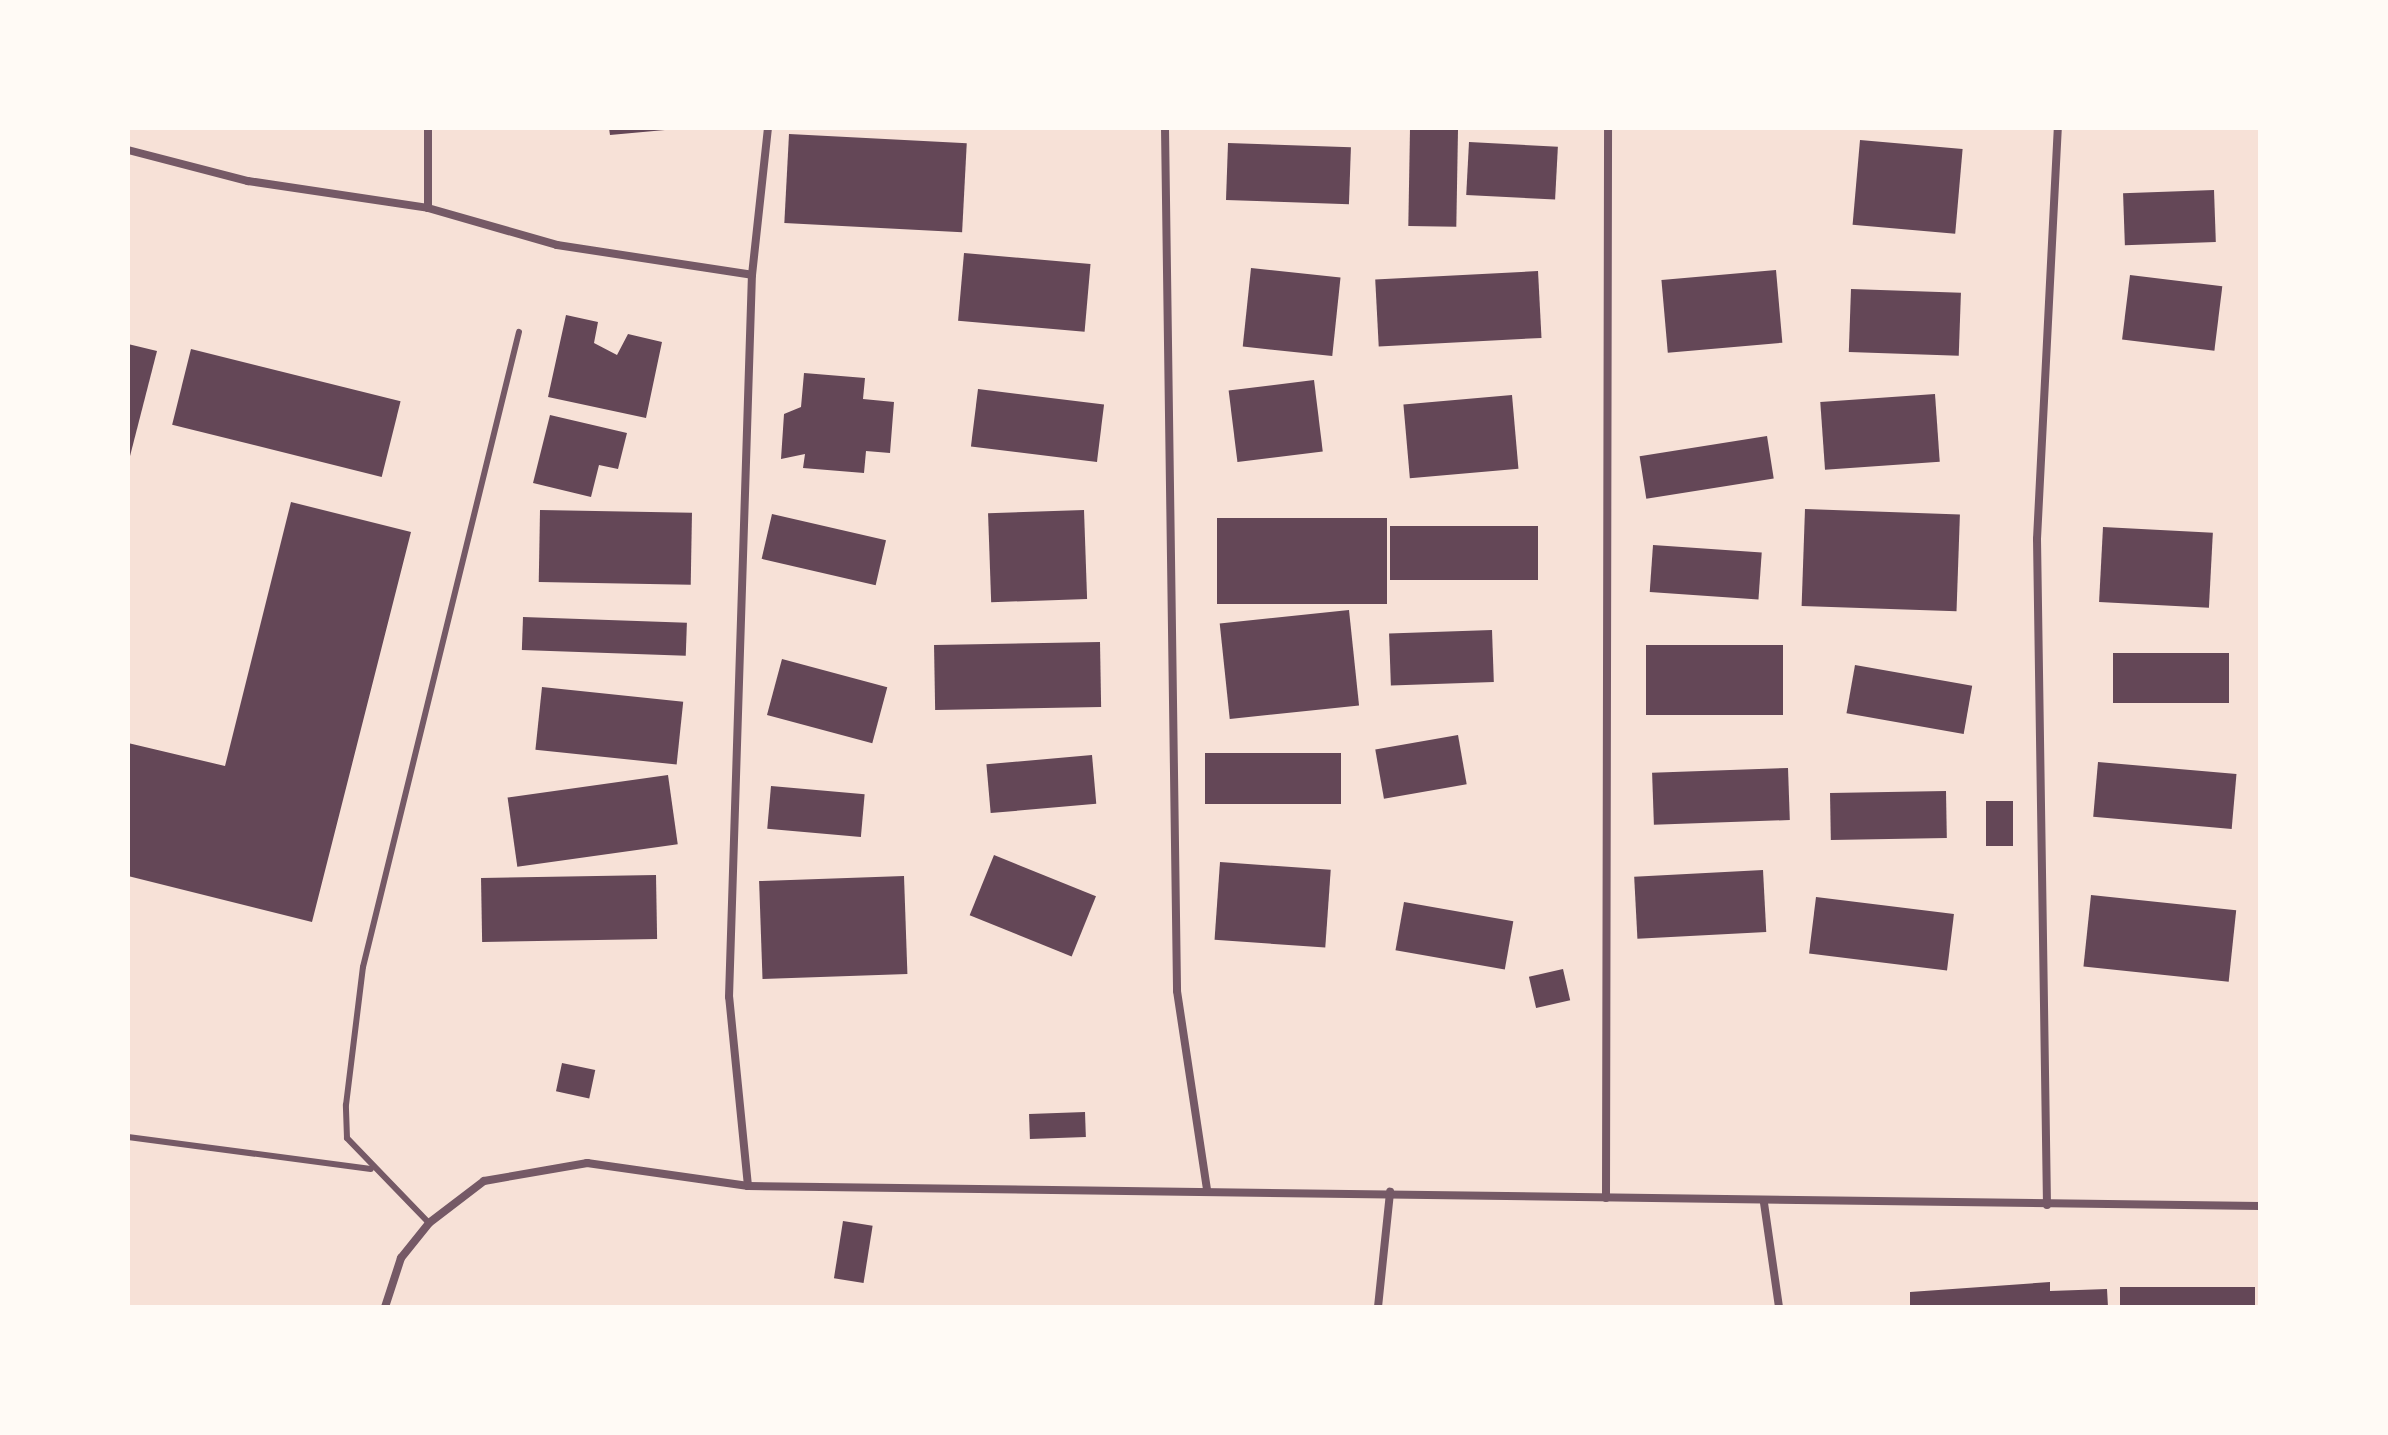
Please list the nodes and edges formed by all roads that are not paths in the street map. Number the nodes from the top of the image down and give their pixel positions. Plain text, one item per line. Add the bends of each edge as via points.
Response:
1 (428, 128) edge
2 (768, 128) edge
3 (1165, 128) edge
4 (1608, 128) edge
5 (2058, 128) edge
6 (128, 150) edge
7 (428, 208) junction
8 (752, 275) junction
9 (519, 332) dead end
10 (128, 1137) edge
11 (371, 1169) junction
12 (748, 1186) junction
13 (1207, 1190) junction
14 (1390, 1192) junction
15 (1606, 1198) junction
16 (1764, 1203) junction
17 (2047, 1205) junction
18 (2260, 1206) edge
19 (429, 1223) junction
20 (385, 1307) edge
21 (1378, 1307) edge
22 (1779, 1307) edge

1 - 7 street
2 - 8 street
3 - 13 street via 1177,991
4 - 15 street
5 - 17 street via 2037,539
6 - 7 street via 248,181
7 - 8 street via 557,245
8 - 12 street via 729,997
9 - 11 lane via 363,967 346,1105 347,1138
10 - 11 lane
11 - 19 lane
12 - 13 street
12 - 19 street via 587,1163 484,1181
13 - 14 street
14 - 15 street
14 - 21 street
15 - 16 street
16 - 17 street
16 - 22 street
17 - 18 street
19 - 20 street via 401,1258

